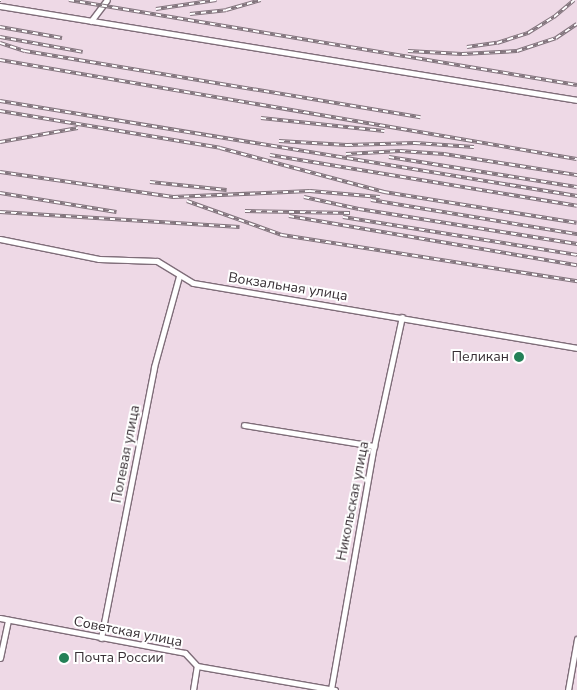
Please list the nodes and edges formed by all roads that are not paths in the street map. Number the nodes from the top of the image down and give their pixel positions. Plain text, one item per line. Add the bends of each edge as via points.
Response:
1 (107, 0) edge
2 (0, 6) edge
3 (91, 21) junction
4 (577, 100) edge
5 (0, 239) edge
6 (180, 276) junction
7 (402, 317) junction
8 (577, 348) edge
9 (244, 425) dead end
10 (374, 446) junction
11 (0, 618) edge
12 (8, 620) junction
13 (101, 638) junction
14 (577, 639) edge
15 (0, 658) edge
16 (197, 666) junction
17 (193, 690) edge
18 (333, 690) edge
19 (568, 690) edge

1 - 3 street
2 - 3 street
3 - 4 street
5 - 6 street, Вокзальная улица via 99,259 157,261
6 - 7 street, Вокзальная улица via 193,283
6 - 13 street, Полевая улица via 154,367
7 - 8 street, Вокзальная улица
7 - 10 street, Никольская улица
9 - 10 street
10 - 18 street, Никольская улица
11 - 12 street, Советская улица
12 - 13 street, Советская улица
12 - 15 street
13 - 16 street, Советская улица via 185,653
14 - 19 street
16 - 17 street
16 - 18 street, Советская улица

